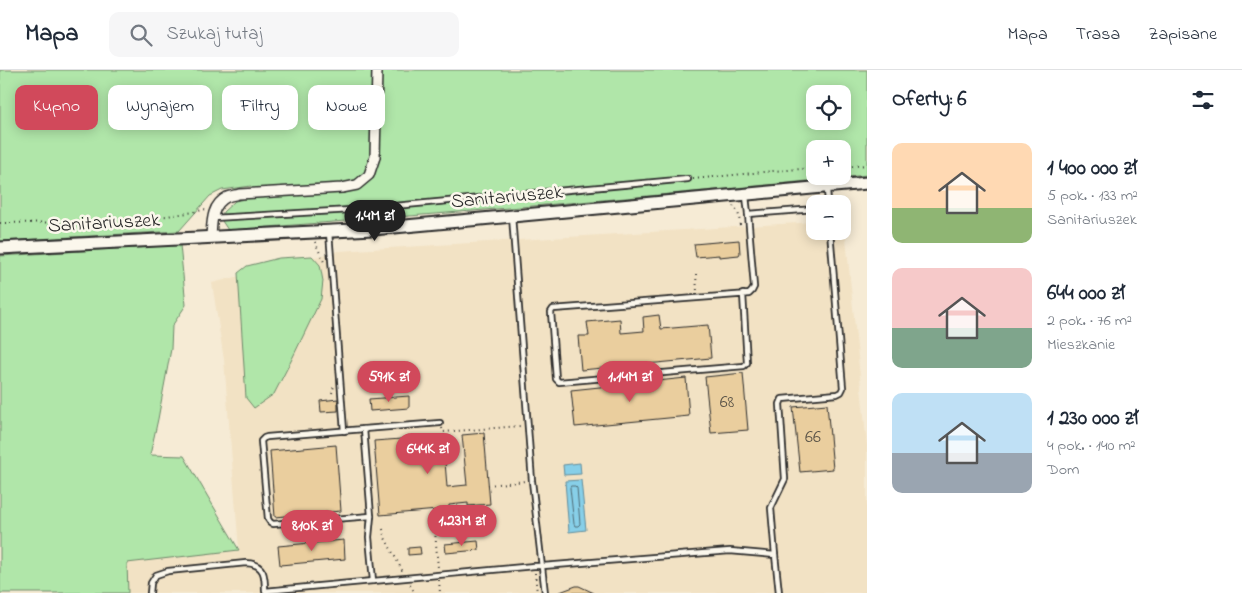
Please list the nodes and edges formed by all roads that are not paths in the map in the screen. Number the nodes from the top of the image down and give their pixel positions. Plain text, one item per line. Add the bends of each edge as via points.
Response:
1 (377, 70) edge
2 (688, 179) road end
3 (867, 184) edge
4 (827, 187) junction
5 (746, 195) junction
6 (827, 195) edge
7 (806, 210) edge
8 (748, 214) junction
9 (512, 216) junction
10 (212, 218) junction
11 (329, 231) junction
12 (211, 237) junction
13 (831, 240) edge
14 (0, 248) edge
15 (743, 294) junction
16 (440, 423) road end
17 (364, 429) junction
18 (344, 431) junction
19 (371, 516) junction
20 (775, 555) junction
21 (543, 566) junction
22 (373, 581) junction
23 (265, 592) edge
24 (150, 593) edge
25 (545, 593) edge
26 (779, 593) edge

1 - 10 street via 375,157 370,175 357,184 342,188 239,194 216,206
2 - 10 lane via 369,209
3 - 4 street, Sanitariuszek
4 - 5 street, Sanitariuszek
4 - 6 lane
5 - 8 lane
5 - 9 street, Sanitariuszek
7 - 8 lane
8 - 15 lane via 754,287 749,294
9 - 11 street, Sanitariuszek
9 - 21 lane via 532,481
10 - 12 street
11 - 12 street, Sanitariuszek
11 - 18 lane
12 - 14 street, Sanitariuszek
13 - 20 lane via 843,388 837,394 782,399 785,479 771,508
15 - 15 lane via 747,363 744,366 559,382 556,379 553,309
16 - 17 lane
17 - 18 lane
17 - 19 lane
18 - 19 lane via 264,438 261,441 268,519 274,524
19 - 22 lane via 369,537
20 - 21 lane via 722,551
20 - 26 lane
21 - 22 lane
21 - 25 lane
22 - 23 lane
23 - 24 lane via 260,567 246,563 156,574

